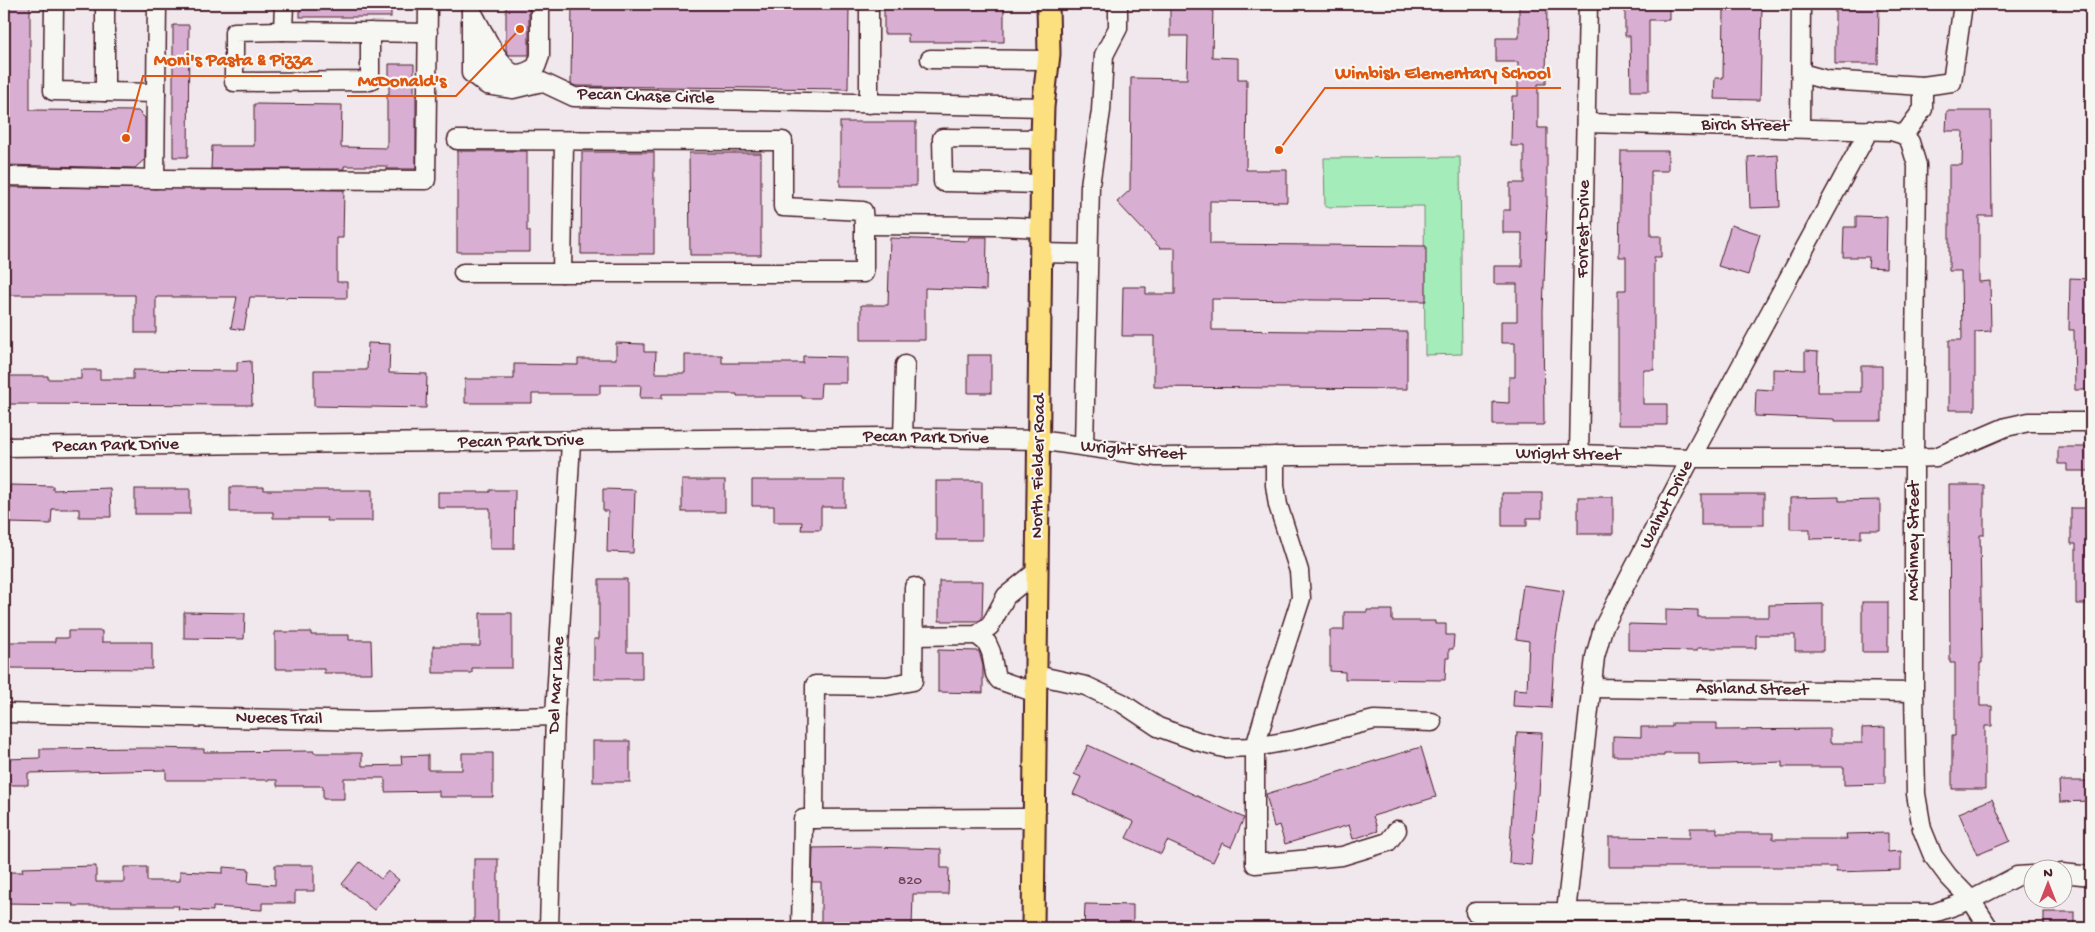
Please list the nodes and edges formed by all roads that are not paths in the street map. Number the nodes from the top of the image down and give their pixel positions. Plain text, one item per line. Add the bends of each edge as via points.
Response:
1 (54, 4) edge
2 (105, 4) edge
3 (157, 4) edge
4 (284, 4) edge
5 (428, 4) edge
6 (540, 4) edge
7 (548, 4) edge
8 (869, 4) edge
9 (1048, 4) edge
10 (1118, 4) edge
11 (1588, 4) edge
12 (1802, 4) edge
13 (1963, 4) edge
14 (471, 6) edge
15 (283, 31) junction
16 (370, 32) junction
17 (428, 32) junction
18 (930, 59) dead end
19 (1048, 60) junction
20 (1801, 73) junction
21 (542, 82) junction
22 (1923, 86) junction
23 (105, 92) junction
24 (156, 93) junction
25 (869, 104) junction
26 (1043, 107) junction
27 (1586, 123) junction
28 (1800, 127) junction
29 (1869, 130) junction
30 (1904, 135) junction
31 (1042, 139) junction
32 (457, 140) dead end
33 (564, 142) junction
34 (4, 176) edge
35 (155, 179) junction
36 (1043, 184) junction
37 (864, 225) junction
38 (1041, 228) junction
39 (1041, 253) junction
40 (1088, 254) junction
41 (463, 273) dead end
42 (562, 273) junction
43 (905, 365) dead end
44 (2091, 422) edge
45 (903, 438) junction
46 (1039, 440) junction
47 (571, 442) junction
48 (1084, 446) junction
49 (4, 447) edge
50 (1579, 454) junction
51 (1275, 456) junction
52 (1691, 458) junction
53 (1914, 458) junction
54 (1037, 571) junction
55 (914, 587) dead end
56 (977, 635) junction
57 (914, 636) junction
58 (1036, 684) junction
59 (1591, 688) junction
60 (1914, 692) junction
61 (4, 713) edge
62 (555, 716) junction
63 (1432, 722) dead end
64 (1255, 747) junction
65 (1034, 818) junction
66 (814, 819) junction
67 (1397, 830) dead end
68 (2072, 874) edge
69 (2022, 876) edge
70 (2091, 876) edge
71 (1972, 900) junction
72 (1475, 912) dead end
73 (1566, 912) junction
74 (549, 928) edge
75 (801, 928) edge
76 (1033, 928) edge
77 (1989, 928) edge

1 - 23 street via 53,91
2 - 23 street
3 - 24 street
4 - 15 street
5 - 17 street
6 - 14 street via 540,56 536,67 511,80 490,72 485,64 485,34
7 - 21 street via 548,69
8 - 25 street
9 - 19 main road, North Fielder Road
10 - 40 street via 1118,28 1104,55 1101,111 1090,184
11 - 27 street, Forrest Drive
12 - 20 street
13 - 22 street via 1952,82
14 - 21 street via 470,73 488,86 514,89
15 - 16 street
15 - 16 street via 234,32 234,82 370,81
16 - 17 street
17 - 35 street via 426,180
18 - 19 street
19 - 26 main road, North Fielder Road
20 - 22 street via 1827,80
20 - 28 street
21 - 25 street, Pecan Chase Circle via 574,97
22 - 30 street via 1923,109
23 - 24 street
24 - 35 street
25 - 26 street, Pecan Chase Circle
26 - 31 main road, North Fielder Road
27 - 28 street, Birch Street
27 - 50 street, Forrest Drive
28 - 29 street, Birch Street
29 - 30 street, Birch Street
29 - 52 street, Walnut Drive
30 - 53 street, McKinney Street via 1910,142 1917,165
31 - 36 main road, North Fielder Road
31 - 36 street via 942,138 943,182
32 - 33 street
33 - 37 street via 783,141 783,207 863,211
33 - 42 street
34 - 35 street
36 - 38 main road, North Fielder Road
37 - 38 street
37 - 42 street via 864,273
38 - 39 main road, North Fielder Road
39 - 40 street
39 - 46 main road, North Fielder Road
40 - 48 street
41 - 42 street
43 - 45 street
44 - 53 street, Wright Street via 2013,425 1936,456
45 - 46 street, Pecan Park Drive
45 - 47 street, Pecan Park Drive
46 - 48 street, Wright Street
46 - 54 main road, North Fielder Road
47 - 49 street, Pecan Park Drive
47 - 62 street, Del Mar Lane
48 - 51 street, Wright Street via 1157,456
50 - 51 street, Wright Street
50 - 52 street, Wright Street
51 - 64 street via 1278,505 1294,550 1302,598
52 - 53 street, Wright Street
52 - 59 street, Walnut Drive via 1602,628
53 - 60 street, McKinney Street
54 - 56 street via 1006,596 990,626
54 - 58 main road, North Fielder Road
55 - 57 street
56 - 57 street
56 - 58 street via 991,652 999,680
57 - 66 street via 913,681 887,686 815,685
58 - 64 street via 1086,686 1122,703 1158,727 1224,748
58 - 65 main road, North Fielder Road
59 - 60 street, Ashland Street
59 - 73 street, Walnut Drive
60 - 71 street, McKinney Street via 1916,794 1922,829 1934,856 1948,876
61 - 62 street, Nueces Trail via 368,720
62 - 74 street, Del Mar Lane
63 - 64 street via 1374,720
64 - 67 street via 1255,864 1342,856 1388,842
65 - 66 street
65 - 76 main road, North Fielder Road
66 - 75 street via 803,819
68 - 70 street
69 - 71 street
71 - 73 street via 1934,913
71 - 77 street, McKinney Street
72 - 73 street

